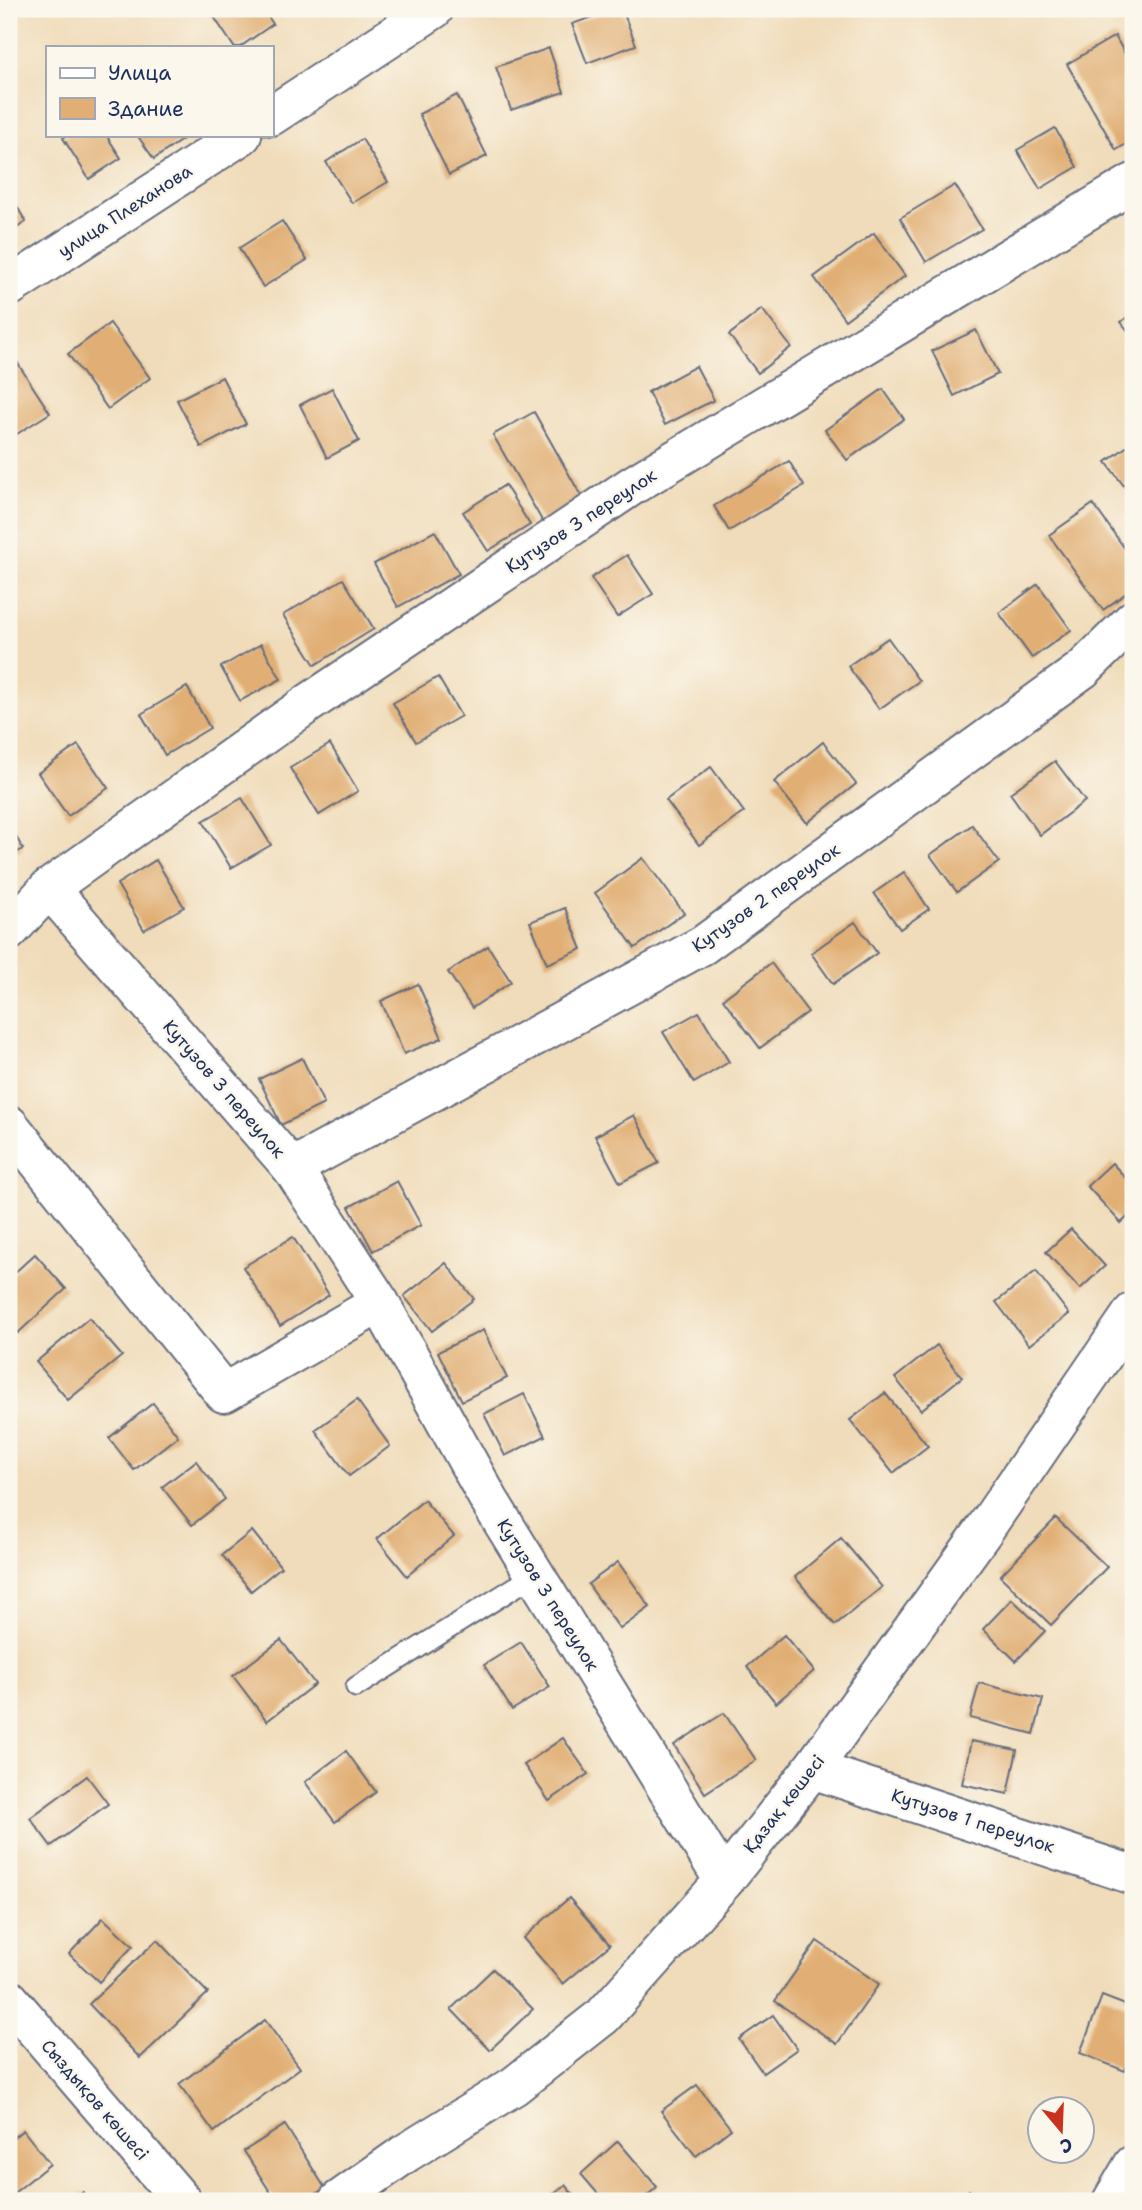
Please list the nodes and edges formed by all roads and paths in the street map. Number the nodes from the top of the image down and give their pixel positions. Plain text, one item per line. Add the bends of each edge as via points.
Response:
1 (434, 9) edge
2 (273, 115) edge
3 (240, 136) edge
4 (1133, 183) edge
5 (9, 287) edge
6 (1133, 620) edge
7 (49, 888) junction
8 (9, 931) edge
9 (9, 1125) edge
10 (292, 1168) junction
11 (380, 1304) junction
12 (1133, 1312) edge
13 (536, 1574) junction
14 (356, 1687) dead end
15 (812, 1769) junction
16 (1133, 1875) edge
17 (724, 1881) junction
18 (9, 1999) edge
19 (1133, 2165) edge
20 (182, 2201) edge
21 (338, 2201) edge
22 (1112, 2201) edge

1 - 2 street
3 - 5 street, улица Плеханова
4 - 7 street, Кутузов 3 переулок via 633,485 309,703
6 - 10 street, Кутузов 2 переулок via 1083,670 703,945
7 - 8 street, Кутузов 3 переулок
7 - 10 street, Кутузов 3 переулок
9 - 11 street via 224,1393
10 - 11 street, Кутузов 3 переулок
11 - 13 street, Кутузов 3 переулок via 489,1500
12 - 15 street, Қазақ көшесі
13 - 14 lane
13 - 17 street, Кутузов 3 переулок
15 - 16 street, Кутузов 1 переулок
15 - 17 street, Қазақ көшесі
17 - 21 street, Қазақ көшесі via 603,2016 514,2086
18 - 20 street, Сыздықов көшесі
19 - 22 street

